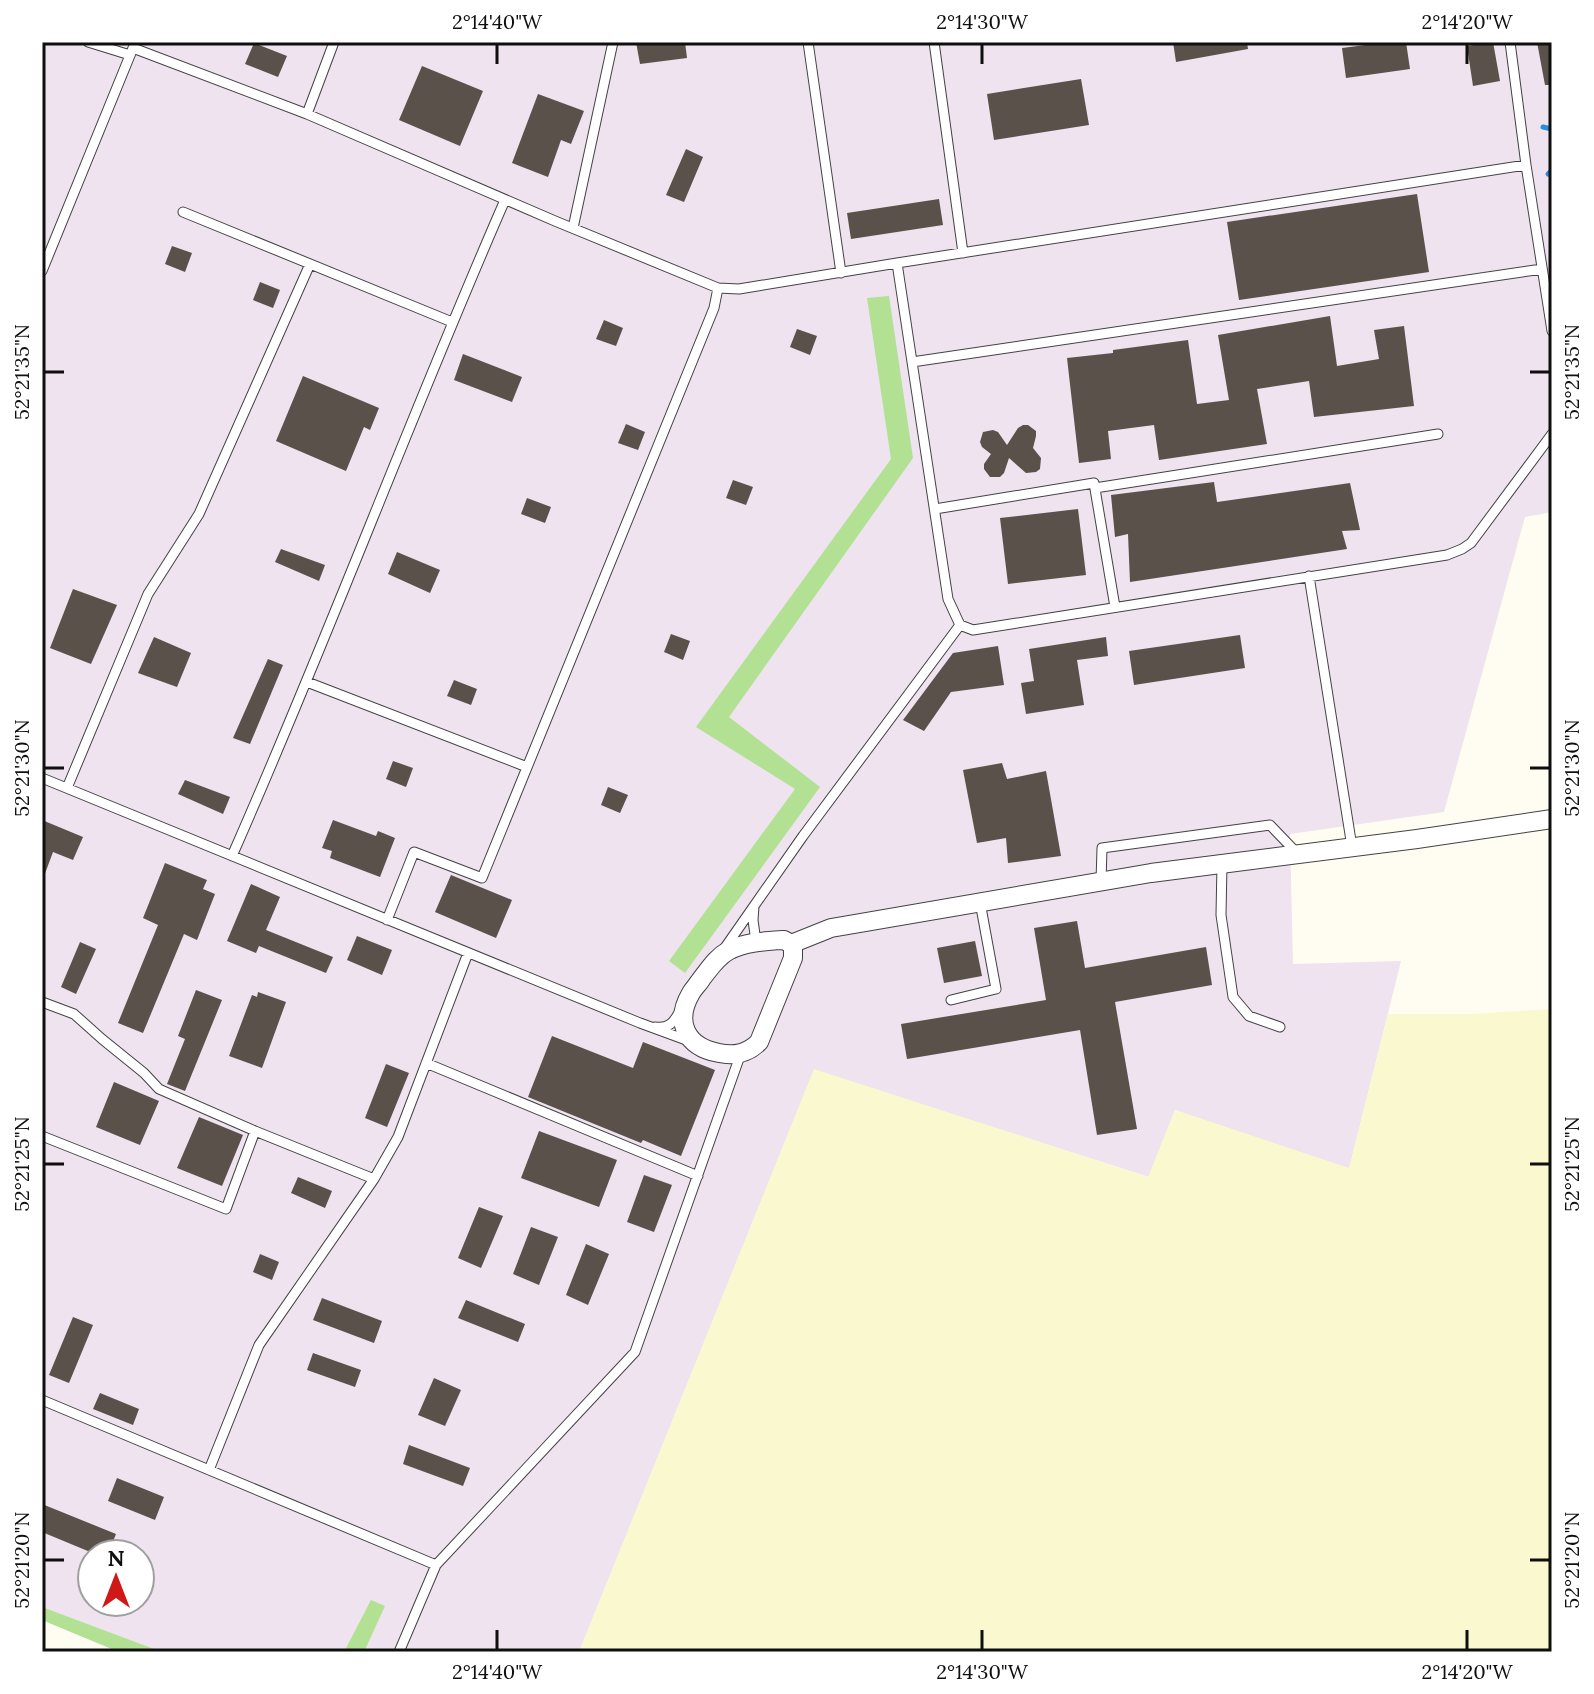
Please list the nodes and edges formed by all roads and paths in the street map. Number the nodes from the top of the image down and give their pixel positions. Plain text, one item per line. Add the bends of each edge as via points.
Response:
1 (88, 42) edge
2 (334, 42) edge
3 (613, 42) edge
4 (808, 42) edge
5 (934, 42) edge
6 (1510, 42) edge
7 (132, 48) edge
8 (307, 114) junction
9 (1526, 165) junction
10 (505, 200) junction
11 (183, 212) dead end
12 (573, 228) junction
13 (963, 253) junction
14 (897, 263) junction
15 (310, 264) junction
16 (1542, 269) junction
17 (42, 271) edge
18 (841, 273) junction
19 (718, 288) junction
20 (452, 322) junction
21 (1552, 331) edge
22 (912, 362) junction
23 (1438, 434) dead end
24 (1552, 434) edge
25 (1095, 488) junction
26 (935, 509) junction
27 (1309, 576) junction
28 (1115, 607) junction
29 (960, 625) junction
30 (307, 682) junction
31 (527, 767) junction
32 (42, 778) edge
33 (67, 788) junction
34 (1552, 819) edge
35 (1352, 847) junction
36 (1298, 854) junction
37 (232, 856) junction
38 (1222, 864) junction
39 (1101, 882) junction
40 (980, 902) junction
41 (754, 906) junction
42 (387, 920) junction
43 (756, 943) junction
44 (791, 944) junction
45 (468, 953) junction
46 (718, 958) junction
47 (690, 993) junction
48 (951, 1000) dead end
49 (42, 1002) edge
50 (640, 1023) junction
51 (1280, 1027) dead end
52 (692, 1042) junction
53 (741, 1053) junction
54 (426, 1063) junction
55 (255, 1131) junction
56 (42, 1136) edge
57 (698, 1176) junction
58 (374, 1179) junction
59 (42, 1400) edge
60 (209, 1470) junction
61 (436, 1565) junction
62 (399, 1652) edge

1 - 7 lane
2 - 8 lane
3 - 12 lane
4 - 18 lane
5 - 13 lane
6 - 9 lane
7 - 8 lane
7 - 17 lane
8 - 10 lane
9 - 13 lane
9 - 16 lane
10 - 12 lane
10 - 20 lane
11 - 15 lane
12 - 19 lane
13 - 14 lane
14 - 18 lane
14 - 22 lane
15 - 20 lane
15 - 33 lane via 199,514 148,594
16 - 21 lane
16 - 22 lane
18 - 19 lane
19 - 31 lane
20 - 30 lane
22 - 26 lane
23 - 25 lane
24 - 27 lane via 1462,549
25 - 26 lane via 1094,483
25 - 28 lane
26 - 29 lane via 948,599
27 - 28 lane
27 - 35 lane
28 - 29 lane via 973,630
29 - 41 lane
30 - 31 lane
30 - 37 lane
31 - 42 lane via 482,878 414,852
32 - 33 lane
33 - 37 lane
34 - 35 street
35 - 36 street
36 - 38 street
36 - 39 lane via 1270,825 1102,848
37 - 42 lane
38 - 39 street
38 - 51 lane via 1221,915 1233,997 1249,1016
39 - 40 street
40 - 44 street via 831,928
40 - 48 lane via 996,989
41 - 43 lane
41 - 46 lane
42 - 45 lane
43 - 44 street
43 - 46 street
44 - 53 street via 793,958 759,1042
45 - 50 lane
45 - 54 lane
46 - 47 street
47 - 50 lane via 670,1025
47 - 52 street via 683,1014
49 - 55 lane via 74,1014 159,1089
50 - 52 lane
52 - 53 street via 707,1051
53 - 57 lane
54 - 57 lane
54 - 58 lane via 398,1137
55 - 56 lane via 226,1209
55 - 58 lane
57 - 61 lane via 635,1352
58 - 60 lane via 259,1345
59 - 60 lane
60 - 61 lane
61 - 62 lane

